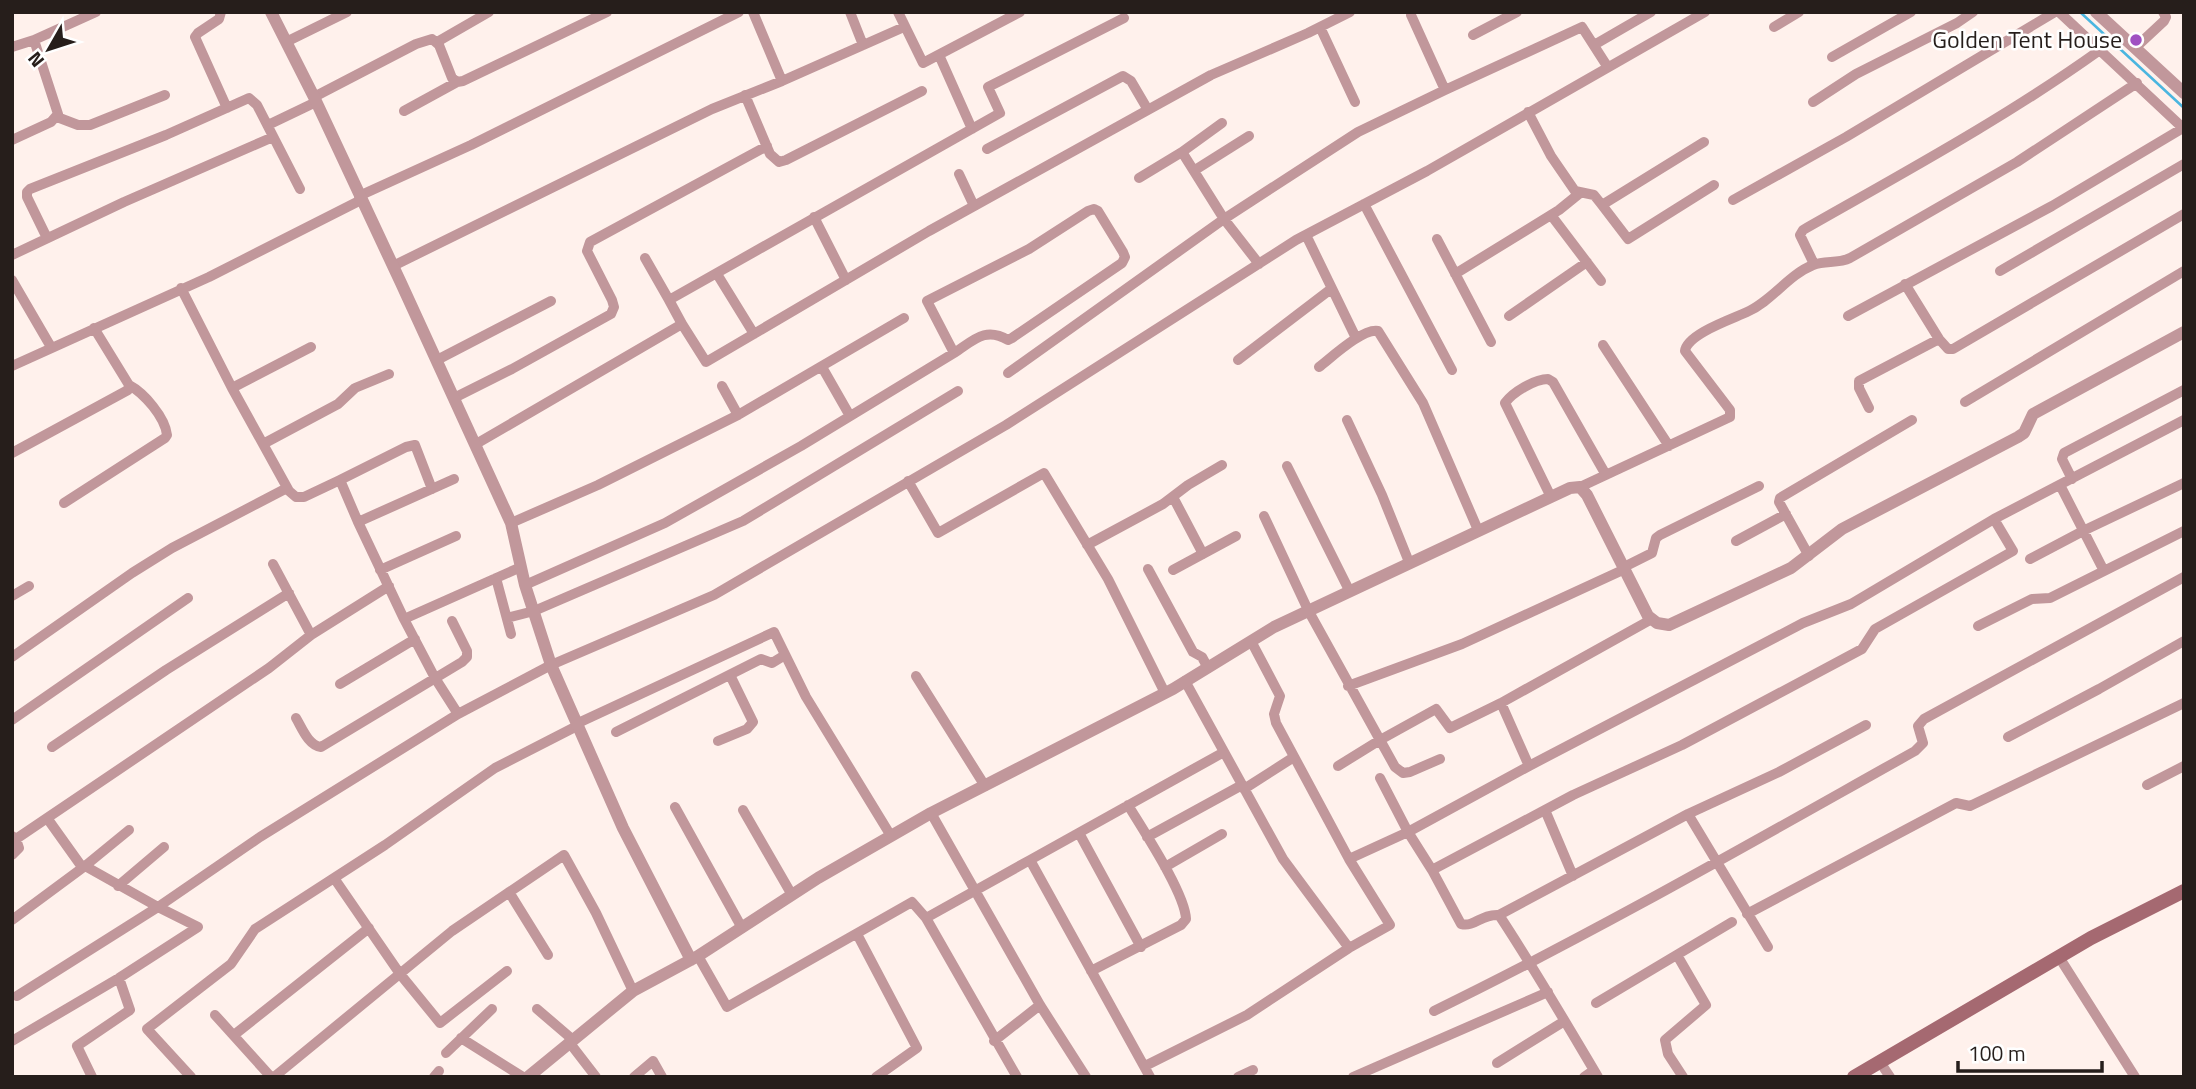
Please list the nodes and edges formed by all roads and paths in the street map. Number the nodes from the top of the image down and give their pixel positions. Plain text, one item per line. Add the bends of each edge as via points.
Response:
1 (96, 12) edge
2 (221, 12) edge
3 (271, 12) edge
4 (347, 12) edge
5 (489, 12) edge
6 (607, 12) edge
7 (739, 12) edge
8 (753, 12) edge
9 (849, 12) edge
10 (898, 12) edge
11 (1020, 12) edge
12 (1517, 12) edge
13 (1651, 12) edge
14 (1705, 12) edge
15 (1799, 12) edge
16 (1911, 12) edge
17 (1973, 12) edge
18 (2057, 12) edge
19 (2096, 12) edge
20 (2163, 12) edge
21 (1348, 13) edge
22 (1413, 13) edge
23 (1124, 18) dead end
24 (904, 27) junction
25 (1320, 27) junction
26 (1774, 27) dead end
27 (1473, 35) dead end
28 (34, 40) junction
29 (437, 41) junction
30 (286, 42) junction
31 (863, 45) junction
32 (1594, 45) junction
33 (12, 47) edge
34 (2136, 48) junction
35 (2100, 50) junction
36 (939, 55) junction
37 (1832, 57) dead end
38 (1607, 66) junction
39 (782, 81) junction
40 (457, 82) junction
41 (2137, 83) junction
42 (922, 90) dead end
43 (1445, 90) junction
44 (2184, 93) edge
45 (166, 95) dead end
46 (745, 95) junction
47 (315, 99) junction
48 (1355, 102) dead end
49 (1813, 102) dead end
50 (227, 107) junction
51 (1148, 110) junction
52 (404, 111) dead end
53 (1528, 113) junction
54 (57, 117) junction
55 (1222, 123) dead end
56 (268, 125) junction
57 (2183, 128) edge
58 (972, 129) junction
59 (1249, 136) dead end
60 (274, 137) junction
61 (12, 140) edge
62 (1704, 142) dead end
63 (767, 146) junction
64 (987, 149) dead end
65 (1182, 152) junction
66 (2184, 164) edge
67 (1195, 170) junction
68 (959, 174) dead end
69 (1139, 178) dead end
70 (1714, 185) dead end
71 (300, 189) dead end
72 (1580, 194) junction
73 (360, 198) junction
74 (1733, 200) dead end
75 (1364, 204) junction
76 (1602, 205) junction
77 (974, 206) junction
78 (2184, 214) edge
79 (1551, 215) junction
80 (814, 217) junction
81 (1224, 219) junction
82 (1306, 235) junction
83 (47, 238) junction
84 (1437, 239) dead end
85 (12, 255) edge
86 (645, 257) dead end
87 (1587, 262) junction
88 (1259, 264) junction
89 (1814, 264) junction
90 (393, 266) junction
91 (2000, 271) dead end
92 (2184, 271) edge
93 (717, 274) junction
94 (1455, 274) junction
95 (12, 280) edge
96 (846, 280) junction
97 (1601, 281) dead end
98 (1905, 284) junction
99 (181, 288) junction
100 (1331, 289) junction
101 (669, 300) junction
102 (551, 302) dead end
103 (1509, 316) dead end
104 (1848, 316) dead end
105 (904, 318) dead end
106 (682, 324) junction
107 (94, 328) junction
108 (2184, 332) edge
109 (754, 334) junction
110 (1356, 338) junction
111 (1939, 339) junction
112 (1491, 342) dead end
113 (1603, 345) dead end
114 (312, 346) dead end
115 (51, 347) junction
116 (954, 353) junction
117 (437, 360) junction
118 (1238, 360) dead end
119 (12, 366) edge
120 (822, 367) junction
121 (1319, 367) dead end
122 (1452, 370) dead end
123 (1008, 373) dead end
124 (389, 374) dead end
125 (129, 385) junction
126 (722, 386) dead end
127 (232, 388) junction
128 (2184, 390) edge
129 (958, 391) dead end
130 (454, 398) junction
131 (1965, 402) dead end
132 (1869, 408) dead end
133 (738, 415) junction
134 (850, 416) junction
135 (1347, 420) dead end
136 (1912, 420) dead end
137 (2184, 420) edge
138 (263, 444) junction
139 (476, 444) junction
140 (1669, 446) junction
141 (12, 453) edge
142 (1222, 465) dead end
143 (1287, 466) dead end
144 (1605, 475) junction
145 (454, 479) dead end
146 (2072, 479) junction
147 (340, 480) junction
148 (908, 481) junction
149 (2184, 483) edge
150 (2060, 485) junction
151 (1759, 486) dead end
152 (1580, 487) junction
153 (287, 488) junction
154 (432, 489) junction
155 (1173, 497) junction
156 (1551, 497) junction
157 (64, 502) dead end
158 (1786, 514) junction
159 (1264, 516) dead end
160 (1994, 519) junction
161 (358, 522) junction
162 (511, 523) junction
163 (1478, 530) junction
164 (2085, 530) junction
165 (2184, 531) edge
166 (456, 536) dead end
167 (1236, 536) dead end
168 (1736, 541) dead end
169 (1087, 545) junction
170 (1203, 554) junction
171 (1809, 556) junction
172 (2030, 559) dead end
173 (1409, 562) junction
174 (274, 564) dead end
175 (521, 567) junction
176 (1625, 568) junction
177 (1148, 569) dead end
178 (380, 570) junction
179 (1173, 570) dead end
180 (2104, 571) junction
181 (2184, 577) edge
182 (496, 578) junction
183 (526, 584) junction
184 (29, 586) dead end
185 (389, 586) junction
186 (1349, 590) junction
187 (289, 593) junction
188 (12, 596) edge
189 (188, 598) dead end
190 (1308, 610) junction
191 (534, 611) junction
192 (507, 618) junction
193 (404, 619) junction
194 (1652, 619) junction
195 (452, 621) dead end
196 (1978, 626) dead end
197 (511, 634) dead end
198 (311, 635) junction
199 (415, 639) junction
200 (1251, 641) junction
201 (2184, 641) edge
202 (785, 655) junction
203 (12, 657) edge
204 (551, 665) junction
205 (1208, 668) junction
206 (730, 675) junction
207 (916, 676) dead end
208 (435, 678) junction
209 (1185, 681) junction
210 (340, 684) dead end
211 (1348, 686) junction
212 (1165, 693) junction
213 (1501, 703) junction
214 (2184, 704) edge
215 (458, 714) junction
216 (296, 718) dead end
217 (12, 720) edge
218 (577, 725) junction
219 (1866, 725) dead end
220 (616, 732) dead end
221 (2008, 737) dead end
222 (1380, 740) junction
223 (718, 741) dead end
224 (52, 747) dead end
225 (1224, 752) junction
226 (1294, 757) junction
227 (1440, 759) dead end
228 (1338, 766) dead end
229 (1529, 766) junction
230 (2184, 766) edge
231 (1380, 778) dead end
232 (2147, 785) dead end
233 (985, 786) junction
234 (1243, 787) junction
235 (1128, 805) junction
236 (675, 807) dead end
237 (743, 810) dead end
238 (1545, 810) junction
239 (931, 813) junction
240 (1688, 814) junction
241 (47, 818) junction
242 (129, 830) dead end
243 (1079, 832) junction
244 (1408, 832) junction
245 (1222, 834) dead end
246 (891, 836) junction
247 (1147, 837) junction
248 (14, 838) edge
249 (164, 847) dead end
250 (12, 855) edge
251 (1349, 859) junction
252 (1030, 860) junction
253 (1717, 864) junction
254 (84, 867) junction
255 (1165, 867) junction
256 (1432, 870) junction
257 (1573, 876) junction
258 (334, 878) junction
259 (118, 886) junction
260 (975, 889) junction
261 (2184, 891) edge
262 (509, 892) junction
263 (792, 895) junction
264 (158, 907) junction
265 (1747, 914) junction
266 (1499, 915) junction
267 (926, 918) junction
268 (12, 920) edge
269 (1732, 922) dead end
270 (369, 928) junction
271 (742, 928) junction
272 (857, 934) junction
273 (1141, 947) junction
274 (1768, 947) dead end
275 (1349, 948) junction
276 (548, 955) dead end
277 (1677, 955) junction
278 (2059, 957) junction
279 (695, 958) junction
280 (1531, 964) junction
281 (507, 971) dead end
282 (1091, 971) junction
283 (400, 974) junction
284 (119, 978) junction
285 (633, 991) junction
286 (1548, 992) junction
287 (17, 996) dead end
288 (1596, 1003) dead end
289 (1041, 1006) junction
290 (492, 1009) dead end
291 (537, 1009) dead end
292 (1434, 1011) dead end
293 (215, 1015) dead end
294 (1563, 1022) junction
295 (234, 1035) junction
296 (461, 1038) junction
297 (12, 1041) edge
298 (571, 1041) junction
299 (994, 1041) junction
300 (446, 1053) dead end
301 (1497, 1063) dead end
302 (1144, 1066) junction
303 (1876, 1069) edge
304 (1252, 1070) dead end
305 (1596, 1074) edge
306 (92, 1077) edge
307 (191, 1077) edge
308 (273, 1077) edge
309 (525, 1077) edge
310 (596, 1077) edge
311 (634, 1077) edge
312 (662, 1077) edge
313 (876, 1077) edge
314 (1017, 1077) edge
315 (1086, 1077) edge
316 (1150, 1077) edge
317 (1238, 1077) edge
318 (1353, 1077) edge
319 (1584, 1077) edge
320 (1683, 1077) edge
321 (1854, 1077) edge
322 (1890, 1077) edge
323 (2135, 1077) edge

1 - 28 street
2 - 50 street via 219,19 195,37
3 - 30 street
4 - 30 street
5 - 29 street
6 - 40 street
7 - 73 street
8 - 39 street
9 - 31 street
10 - 24 street
11 - 36 street
12 - 27 street
13 - 32 street
14 - 38 street
15 - 26 street
16 - 37 street
17 - 49 street
18 - 35 street
18 - 74 street
19 - 34 street
20 - 34 street via 2164,21
21 - 25 street
22 - 43 street
23 - 58 street via 988,87 1000,113
24 - 31 street
24 - 36 street via 923,63
25 - 48 street
25 - 51 street via 1211,75
28 - 33 street
28 - 54 street
29 - 40 street
29 - 47 street via 416,44
30 - 47 street
31 - 39 street
32 - 38 street
32 - 43 street via 1583,27
34 - 44 street
35 - 41 street
35 - 89 street via 1996,118 1803,230 1800,235
36 - 58 street
38 - 53 street
39 - 46 street
40 - 52 street
41 - 57 street
41 - 89 street via 2017,162 1850,258
42 - 63 street via 783,161 772,158
43 - 81 street via 1358,132
45 - 54 street via 90,125
46 - 63 street
46 - 90 street
47 - 56 street
47 - 73 street
50 - 56 street via 252,99
50 - 83 street via 30,189 27,197
51 - 64 street via 1123,76
51 - 77 street
53 - 72 street via 1551,156
53 - 75 street
54 - 61 street
55 - 65 street
56 - 60 street
57 - 98 street via 2052,206
58 - 80 street
59 - 67 street
60 - 71 street
60 - 83 street
62 - 76 street
63 - 130 street via 590,242 586,248 612,300 611,314
65 - 67 street
65 - 69 street
66 - 91 street
67 - 81 street
68 - 77 street
70 - 76 street via 1628,239
72 - 76 street via 1594,195
72 - 79 street
73 - 90 street
73 - 99 street
75 - 82 street
75 - 122 street
77 - 96 street
78 - 111 street via 1957,347 1948,349
79 - 87 street
79 - 94 street
80 - 93 street
80 - 96 street
81 - 88 street
81 - 123 street
82 - 88 street
82 - 100 street
83 - 85 street
84 - 94 street
86 - 101 street
87 - 97 street
87 - 103 street
88 - 148 street via 1006,425
89 - 140 street via 1754,308 1719,323 1686,346 1685,351 1731,415
90 - 117 street
92 - 131 street
93 - 101 street
93 - 109 street
94 - 112 street
95 - 115 street
96 - 109 street
98 - 104 street
98 - 111 street
99 - 107 street
99 - 127 street
100 - 110 street
100 - 118 street
101 - 106 street
102 - 117 street
105 - 120 street
106 - 109 street via 706,362
106 - 139 street
107 - 115 street
107 - 125 street
108 - 171 street via 2033,414 2018,438 1842,529
110 - 121 street
110 - 163 street via 1373,330 1380,333 1423,403
111 - 132 street via 1859,382
113 - 140 street
114 - 127 street
115 - 119 street
116 - 116 street via 927,301 1030,248 1088,211 1098,211 1123,252 1122,263 1012,338 990,333
116 - 134 street
117 - 130 street
120 - 133 street
120 - 134 street
124 - 138 street via 351,390 338,404
125 - 141 street via 124,394
125 - 157 street via 141,393 164,424 165,439
126 - 133 street
127 - 138 street
128 - 146 street via 2064,453
129 - 191 street via 743,521
130 - 139 street
133 - 162 street
134 - 183 street via 665,523
135 - 173 street
136 - 158 street via 1781,496
137 - 146 street
138 - 153 street
139 - 162 street
140 - 144 street
142 - 155 street
143 - 186 street
144 - 152 street
144 - 156 street via 1553,383 1541,379 1506,403
145 - 154 street
146 - 150 street
147 - 153 street via 300,498
147 - 154 street via 415,445
147 - 161 street
148 - 169 street via 938,533 1044,473
148 - 204 street via 714,595
149 - 164 street
150 - 160 street
150 - 164 street
151 - 176 street via 1660,534 1652,553
152 - 156 street
152 - 176 street
153 - 203 street via 172,548
154 - 161 street
155 - 169 street
155 - 170 street
156 - 163 street
158 - 168 street
158 - 171 street
159 - 190 street
160 - 229 street via 1851,604 1803,623
160 - 238 street via 2013,551 1875,629 1862,649 1682,745
161 - 178 street
162 - 175 street
163 - 173 street
164 - 172 street
164 - 180 street
165 - 180 street
166 - 178 street
167 - 170 street
169 - 212 street
170 - 179 street
171 - 194 street via 1676,622 1663,625
173 - 186 street
174 - 187 street
175 - 182 street
175 - 183 street
176 - 194 street
176 - 211 street via 1462,643
177 - 205 street via 1193,652
178 - 185 street
180 - 196 street via 2050,598 2032,598
181 - 253 street via 1924,719 1918,726 1923,743 1915,751
182 - 192 street
182 - 193 street
183 - 191 street
184 - 188 street
185 - 193 street
185 - 198 street
186 - 190 street
187 - 198 street
187 - 224 street
189 - 217 street
190 - 200 street
190 - 211 street
191 - 192 street
191 - 204 street
192 - 197 street
193 - 199 street
194 - 213 street
195 - 208 street via 468,655
198 - 241 street
199 - 208 street
199 - 210 street
200 - 205 street
200 - 226 street via 1278,691 1274,718
201 - 221 street
202 - 206 street via 772,663 761,659
202 - 218 street via 774,632
202 - 246 street
204 - 215 street
204 - 218 street
205 - 209 street
206 - 220 street
206 - 223 street via 753,722
207 - 233 street
208 - 215 street
208 - 216 street via 321,747 311,742
209 - 212 street
209 - 225 street
211 - 222 street
212 - 233 street
213 - 222 street via 1450,728 1436,709
213 - 229 street
214 - 265 street via 1970,806 1956,803
215 - 264 street via 260,837
218 - 258 street via 495,768
218 - 279 street via 623,828
219 - 240 street
222 - 227 street via 1403,773
222 - 228 street
225 - 234 street
225 - 235 street
226 - 234 street
226 - 251 street
229 - 244 street
230 - 232 street
231 - 244 street
233 - 239 street
234 - 247 street
234 - 275 street via 1283,859
235 - 243 street
235 - 247 street
236 - 271 street
237 - 263 street
238 - 256 street
238 - 257 street
239 - 246 street
239 - 260 street
240 - 253 street
240 - 257 street
241 - 248 street
241 - 254 street
242 - 254 street
243 - 252 street
243 - 273 street
244 - 251 street
244 - 256 street
245 - 255 street
246 - 263 street
247 - 255 street
248 - 250 street via 19,848
249 - 259 street
251 - 275 street via 1390,925
252 - 260 street
252 - 282 street
253 - 265 street
253 - 280 street
254 - 259 street
254 - 268 street
255 - 273 street via 1186,919
256 - 266 street via 1461,924 1469,926 1488,915
257 - 266 street
258 - 270 street
258 - 307 street via 255,929 231,964 147,1029
259 - 264 street
260 - 267 street
260 - 289 street
261 - 278 main road
262 - 276 street
262 - 283 street
262 - 285 street via 564,855
263 - 271 street
264 - 284 street via 198,927
264 - 287 street
265 - 274 street
266 - 280 street
267 - 272 street via 912,902
267 - 299 street
269 - 277 street
270 - 283 street
270 - 295 street
271 - 279 street
272 - 279 street via 727,1007
272 - 313 street via 917,1048
273 - 282 street
275 - 302 street via 1247,1015
277 - 288 street
277 - 320 street via 1706,1005 1665,1040
278 - 303 main road
278 - 323 street
279 - 285 street
280 - 286 street
280 - 292 street
281 - 283 street via 440,1023
282 - 302 street
283 - 308 street
284 - 297 street
284 - 306 street via 130,1010 77,1046
285 - 298 street
286 - 294 street
286 - 318 street
289 - 299 street
289 - 315 street
290 - 296 street
291 - 298 street
293 - 295 street
294 - 301 street
294 - 305 street
295 - 308 street
296 - 300 street
296 - 309 street
298 - 309 street
298 - 310 street
299 - 314 street
302 - 316 street
303 - 321 main road
303 - 322 street
304 - 317 street
305 - 319 street
311 - 312 street via 653,1061

